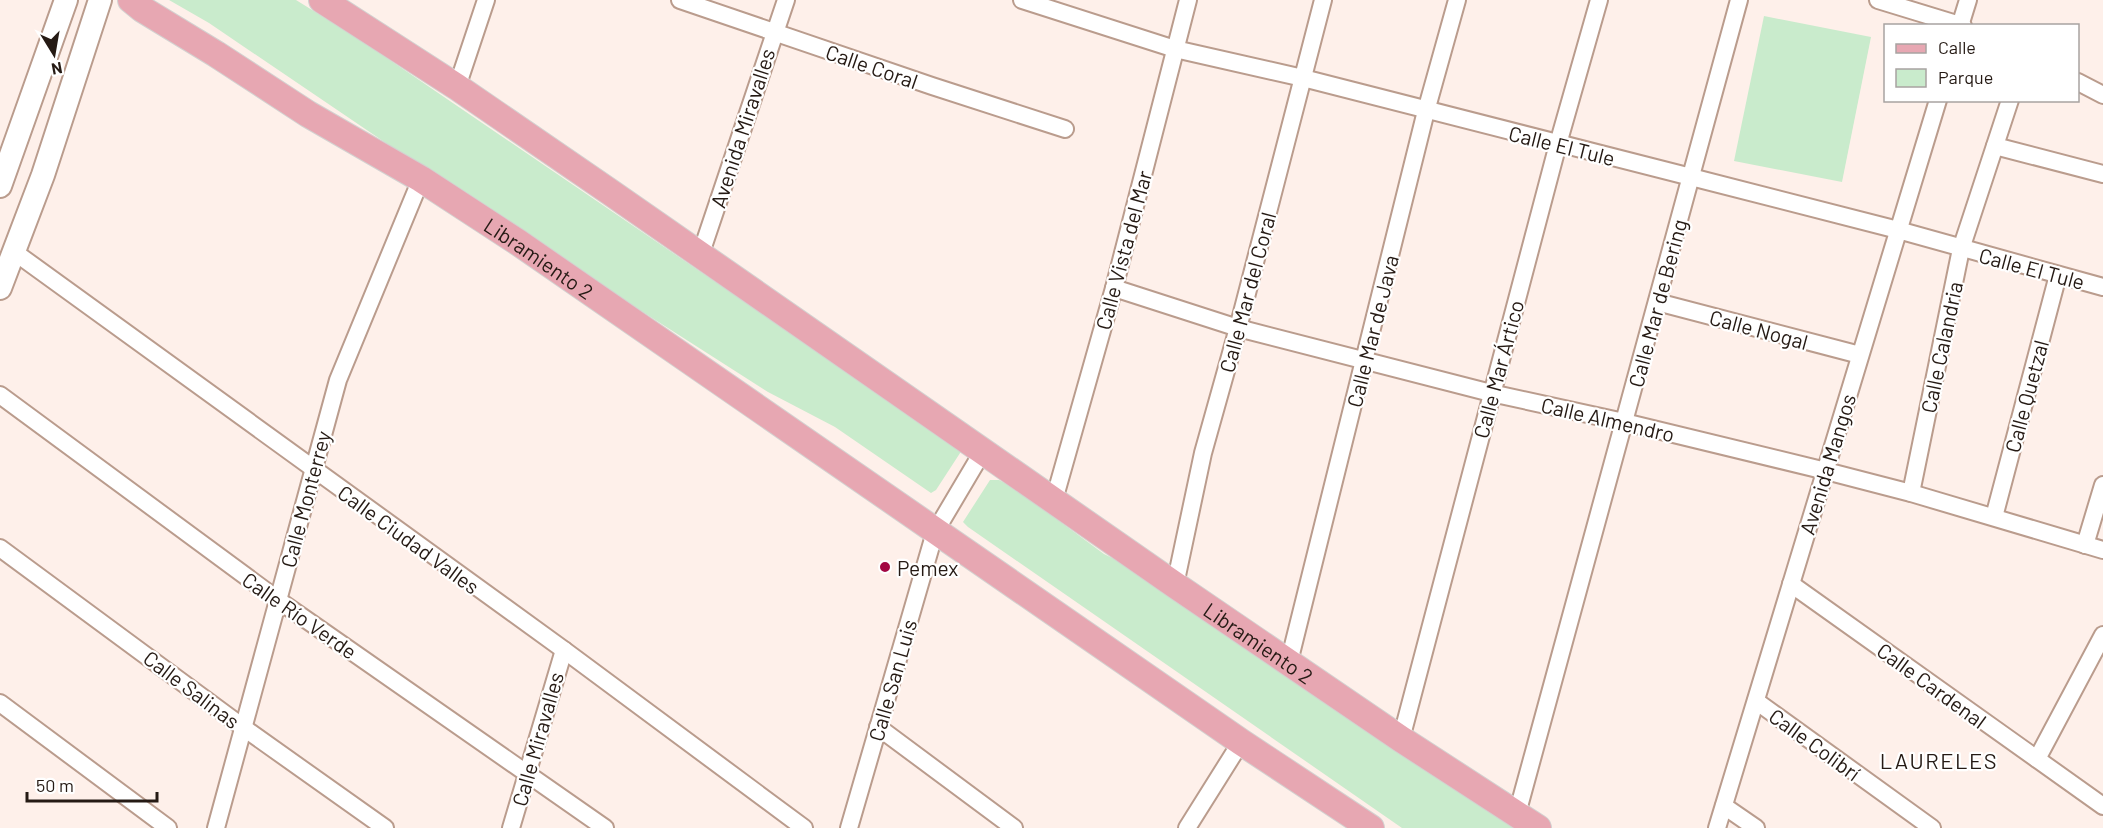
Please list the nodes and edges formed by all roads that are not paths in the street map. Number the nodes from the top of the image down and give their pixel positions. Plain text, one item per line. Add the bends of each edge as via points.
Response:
1 (66, 0) edge
2 (99, 0) edge
3 (131, 0) edge
4 (322, 0) edge
5 (486, 0) edge
6 (680, 0) edge
7 (786, 0) edge
8 (1022, 0) edge
9 (1188, 0) edge
10 (1323, 0) edge
11 (1457, 0) edge
12 (1599, 0) edge
13 (1739, 0) edge
14 (1878, 0) edge
15 (1968, 0) edge
16 (1046, 4) edge
17 (1958, 24) edge
18 (1961, 24) edge
19 (774, 32) junction
20 (1175, 49) junction
21 (1303, 78) junction
22 (2079, 83) edge
23 (457, 87) junction
24 (2103, 95) edge
25 (1937, 102) edge
26 (2009, 102) edge
27 (1426, 111) junction
28 (1065, 129) dead end
29 (1558, 144) junction
30 (1995, 147) junction
31 (5, 158) edge
32 (2103, 174) edge
33 (1691, 177) junction
34 (421, 179) junction
35 (0, 186) edge
36 (1898, 230) junction
37 (1961, 249) junction
38 (13, 251) junction
39 (700, 256) junction
40 (2058, 275) junction
41 (2103, 287) edge
42 (0, 288) edge
43 (1114, 288) junction
44 (1657, 302) junction
45 (1238, 328) junction
46 (1860, 355) junction
47 (1365, 360) junction
48 (1491, 393) junction
49 (0, 395) edge
50 (1624, 422) junction
51 (983, 451) junction
52 (313, 471) junction
53 (1826, 471) junction
54 (2103, 485) edge
55 (1911, 493) junction
56 (1054, 500) junction
57 (1994, 518) junction
58 (935, 532) junction
59 (2085, 545) junction
60 (0, 548) edge
61 (2103, 550) edge
62 (1791, 584) junction
63 (1175, 585) junction
64 (278, 600) junction
65 (2103, 635) edge
66 (564, 650) junction
67 (1289, 662) junction
68 (1756, 701) junction
69 (0, 702) edge
70 (878, 727) junction
71 (244, 728) junction
72 (1401, 739) junction
73 (1240, 742) junction
74 (2037, 759) junction
75 (526, 774) junction
76 (1724, 806) junction
77 (2103, 806) edge
78 (1527, 821) edge
79 (168, 828) edge
80 (216, 828) edge
81 (385, 828) edge
82 (511, 828) edge
83 (604, 828) edge
84 (804, 828) edge
85 (849, 828) edge
86 (1014, 828) edge
87 (1186, 828) edge
88 (1371, 828) edge
89 (1717, 828) edge
90 (1756, 828) edge
91 (1932, 828) edge

1 - 31 main road
2 - 38 main road via 43,175
3 - 34 main road, Libramiento 2 via 308,114
4 - 23 main road, Libramiento 2
5 - 23 street
6 - 19 street, Calle Coral
7 - 19 street, Avenida Miravalles
8 - 16 street, Calle El Tule
9 - 20 street, Calle Vista del Mar
10 - 21 street, Calle Mar del Coral
11 - 27 street, Calle Mar de Java
12 - 29 street, Calle Mar Ártico
13 - 33 street, Calle Mar de Bering
14 - 17 street
15 - 18 street
16 - 20 street, Calle El Tule
19 - 28 street, Calle Coral
19 - 39 street, Avenida Miravalles
20 - 21 street, Calle El Tule
20 - 43 street, Calle Vista del Mar
21 - 27 street, Calle El Tule
21 - 45 street, Calle Mar del Coral
22 - 24 street
23 - 39 main road, Libramiento 2
25 - 36 street, Avenida Mangos
26 - 30 street, Calle Calandria
27 - 29 street, Calle El Tule
27 - 47 street, Calle Mar de Java
29 - 33 street, Calle El Tule
29 - 48 street, Calle Mar Ártico
30 - 32 street
30 - 37 street, Calle Calandria
31 - 35 main road
33 - 36 street, Calle El Tule
33 - 44 street, Calle Mar de Bering
34 - 52 street, Calle Monterrey via 338,380
34 - 58 main road, Libramiento 2
36 - 37 street, Calle El Tule
36 - 46 street, Avenida Mangos
37 - 40 street, Calle El Tule
37 - 55 street, Calle Calandria
38 - 42 main road
38 - 52 street, Calle Ciudad Valles
39 - 51 main road, Libramiento 2
40 - 41 street, Calle El Tule
40 - 57 street, Calle Quetzal
43 - 45 street, Calle Almendro
43 - 56 street, Calle Vista del Mar
44 - 46 street, Calle Nogal
44 - 50 street, Calle Mar de Bering
45 - 47 street, Calle Almendro
45 - 63 street, Calle Mar del Coral via 1203,453
46 - 53 street, Avenida Mangos
47 - 48 street, Calle Almendro
47 - 67 street, Calle Mar de Java
48 - 50 street, Calle Almendro
48 - 72 street, Calle Mar Ártico
49 - 64 street, Calle Río Verde
50 - 53 street, Calle Almendro
50 - 78 street, Calle Mar de Bering
51 - 56 main road, Libramiento 2
51 - 58 street
52 - 64 street, Calle Monterrey
52 - 66 street, Calle Ciudad Valles
53 - 55 street, Calle Almendro
53 - 62 street, Avenida Mangos
54 - 59 street
55 - 57 street, Calle Almendro
56 - 63 main road, Libramiento 2
57 - 59 street, Calle Almendro
58 - 70 street, Calle San Luis
58 - 73 main road, Libramiento 2
59 - 61 street, Calle Almendro
60 - 71 street, Calle Salinas
62 - 68 street, Avenida Mangos
62 - 74 street, Calle Cardenal
63 - 67 main road, Libramiento 2
64 - 71 street, Calle Monterrey
64 - 75 street, Calle Río Verde
65 - 74 street
66 - 75 street, Calle Miravalles
66 - 84 street, Calle Ciudad Valles
67 - 72 main road, Libramiento 2
68 - 76 street, Avenida Mangos
68 - 91 street, Calle Colibrí
69 - 79 street
70 - 85 street, Calle San Luis
70 - 86 street
71 - 80 street, Calle Monterrey
71 - 81 street, Calle Salinas
72 - 78 main road, Libramiento 2
73 - 87 street
73 - 88 main road, Libramiento 2
74 - 77 street, Calle Cardenal
75 - 82 street, Calle Miravalles
75 - 83 street, Calle Río Verde
76 - 89 street, Avenida Mangos
76 - 90 street

